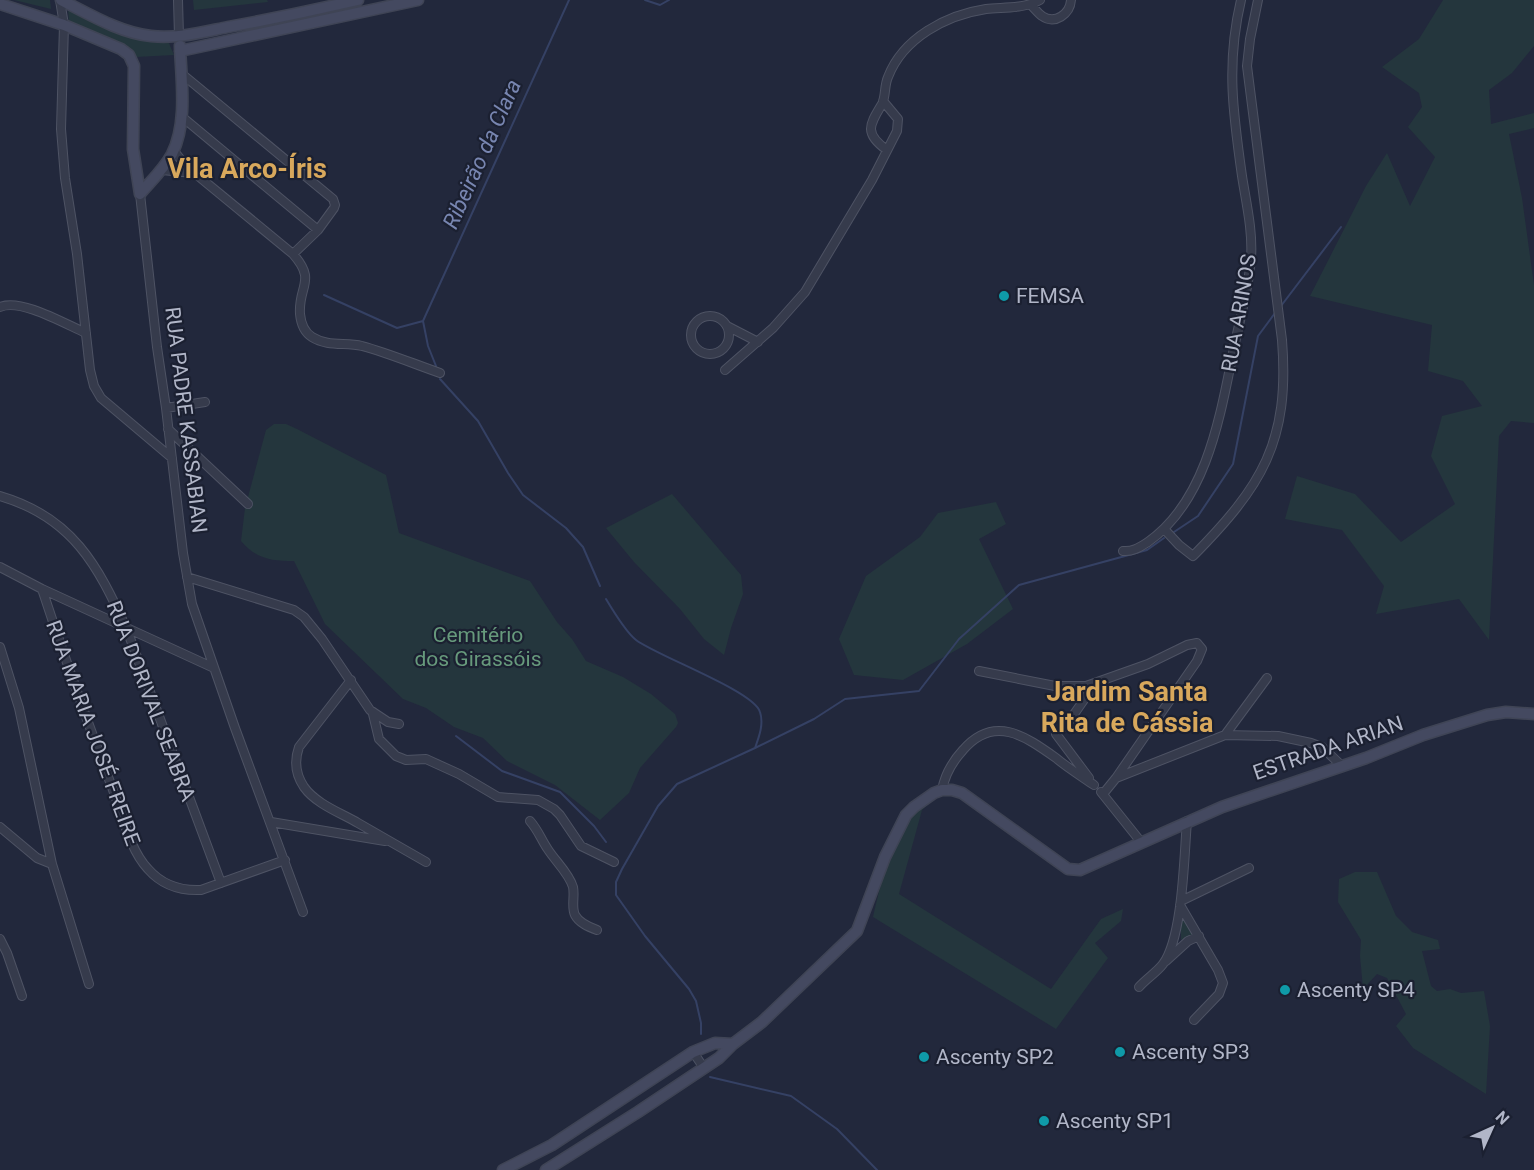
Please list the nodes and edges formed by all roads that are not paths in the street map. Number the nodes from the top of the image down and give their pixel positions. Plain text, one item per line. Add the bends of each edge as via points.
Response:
1 (61, 0) edge
2 (178, 0) edge
3 (358, 0) edge
4 (418, 0) edge
5 (1040, 0) edge
6 (1071, 0) edge
7 (1241, 0) edge
8 (1258, 0) edge
9 (0, 3) edge
10 (1031, 5) junction
11 (64, 25) junction
12 (179, 36) junction
13 (180, 51) junction
14 (182, 74) junction
15 (883, 101) junction
16 (181, 116) junction
17 (886, 150) junction
18 (174, 151) junction
19 (162, 170) junction
20 (194, 173) junction
21 (140, 194) junction
22 (318, 230) junction
23 (293, 254) junction
24 (1, 304) edge
25 (727, 326) junction
26 (86, 333) junction
27 (758, 342) junction
28 (725, 370) dead end
29 (440, 374) dead end
30 (205, 402) dead end
31 (166, 408) junction
32 (168, 429) junction
33 (172, 458) junction
34 (0, 496) edge
35 (248, 504) dead end
36 (1165, 530) junction
37 (1124, 551) dead end
38 (0, 567) edge
39 (187, 577) junction
40 (42, 589) junction
41 (127, 630) junction
42 (0, 646) edge
43 (214, 668) junction
44 (979, 671) dead end
45 (1266, 678) dead end
46 (351, 680) junction
47 (1095, 684) junction
48 (373, 714) junction
49 (1534, 714) edge
50 (399, 724) dead end
51 (1065, 727) dead end
52 (1056, 734) dead end
53 (1225, 735) junction
54 (1342, 766) junction
55 (1116, 778) junction
56 (1094, 785) junction
57 (942, 790) junction
58 (1103, 794) junction
59 (530, 821) dead end
60 (1187, 821) junction
61 (271, 822) junction
62 (0, 827) edge
63 (390, 842) junction
64 (1141, 842) junction
65 (285, 861) junction
66 (426, 862) dead end
67 (614, 862) dead end
68 (52, 864) junction
69 (1249, 868) dead end
70 (221, 883) junction
71 (1180, 903) junction
72 (303, 912) dead end
73 (597, 930) dead end
74 (1199, 936) junction
75 (0, 939) edge
76 (1163, 964) junction
77 (89, 984) dead end
78 (1139, 987) dead end
79 (22, 996) dead end
80 (1194, 1020) dead end
81 (733, 1044) junction
82 (693, 1052) junction
83 (704, 1068) junction
84 (503, 1170) edge
85 (546, 1170) edge

1 - 11 street
1 - 12 street via 139,34
2 - 12 street
3 - 12 street
4 - 13 street
5 - 10 street
6 - 10 street via 1069,11 1053,19 1043,17
7 - 36 street, RUA ARINOS via 1231,77 1249,228 1249,276 1209,456 1189,496
8 - 36 street, RUA ARINOS via 1246,66 1282,340 1282,402 1267,460 1255,484 1219,529 1193,556
9 - 11 street, RUA PADRE KASSABIAN
10 - 15 street via 984,9 928,30 895,64
11 - 21 street, RUA PADRE KASSABIAN via 121,49 133,61 133,149
11 - 26 street via 61,129
12 - 13 street
13 - 14 street
14 - 16 street
14 - 22 street via 333,199 334,208
15 - 17 street via 898,119 897,131
15 - 17 street via 870,124 878,144
16 - 18 street
16 - 22 street
17 - 27 street via 805,292
18 - 19 street
18 - 20 street
19 - 20 street
19 - 21 street
20 - 23 street
21 - 31 street, RUA PADRE KASSABIAN
22 - 23 street
23 - 29 street via 306,271 300,312 306,333 330,344 363,347
24 - 26 street via 37,311
25 - 25 street via 717,317 699,319 691,334 694,346 704,354 717,354 729,339
25 - 27 street
26 - 33 street via 94,386 101,398
27 - 28 street
30 - 31 street
31 - 32 street, RUA PADRE KASSABIAN
32 - 33 street, RUA PADRE KASSABIAN
32 - 35 street
33 - 39 street, RUA PADRE KASSABIAN
34 - 41 street, RUA DORIVAL SEABRA via 53,521 75,539 93,562
36 - 37 street, RUA ARINOS via 1140,548
38 - 40 street
39 - 43 street, RUA PADRE KASSABIAN
39 - 46 street via 294,610 312,626
40 - 41 street
40 - 70 street, RUA MARIA JOSÉ FREIRE via 138,855 155,876 179,889 201,890
41 - 43 street
41 - 70 street, RUA DORIVAL SEABRA
42 - 68 street via 19,708
43 - 61 street, RUA PADRE KASSABIAN
44 - 47 street via 1055,686
45 - 53 street
46 - 48 street
46 - 63 street via 299,747 296,765 312,795
47 - 51 street
47 - 55 street via 1193,643 1202,649
48 - 50 street
48 - 67 street via 381,741 396,756 429,760 498,797 538,800 554,809 581,846
49 - 54 street, ESTRADA ARIAN via 1487,715
52 - 56 street
53 - 54 street via 1278,736 1311,743 1322,747
53 - 55 street
54 - 60 street, ESTRADA ARIAN
55 - 58 street
56 - 57 street via 1028,739 1002,730 968,743 950,766
56 - 58 street
57 - 64 street, ESTRADA ARIAN via 962,794 1074,871
57 - 81 street via 925,798 906,815 885,857 857,932 762,1022
58 - 64 street
59 - 73 street via 571,883 576,917
60 - 64 street, ESTRADA ARIAN
60 - 71 street
61 - 63 street
61 - 65 street, RUA PADRE KASSABIAN
62 - 68 street via 37,858
63 - 66 street
65 - 70 street, RUA MARIA JOSÉ FREIRE
65 - 72 street, RUA PADRE KASSABIAN
68 - 77 street
69 - 71 street
71 - 74 street
71 - 76 street
74 - 76 street
74 - 80 street via 1223,983 1219,994
75 - 79 street
76 - 78 street
81 - 82 street via 715,1044
81 - 83 street
82 - 83 street
82 - 84 street via 552,1145
83 - 85 street

